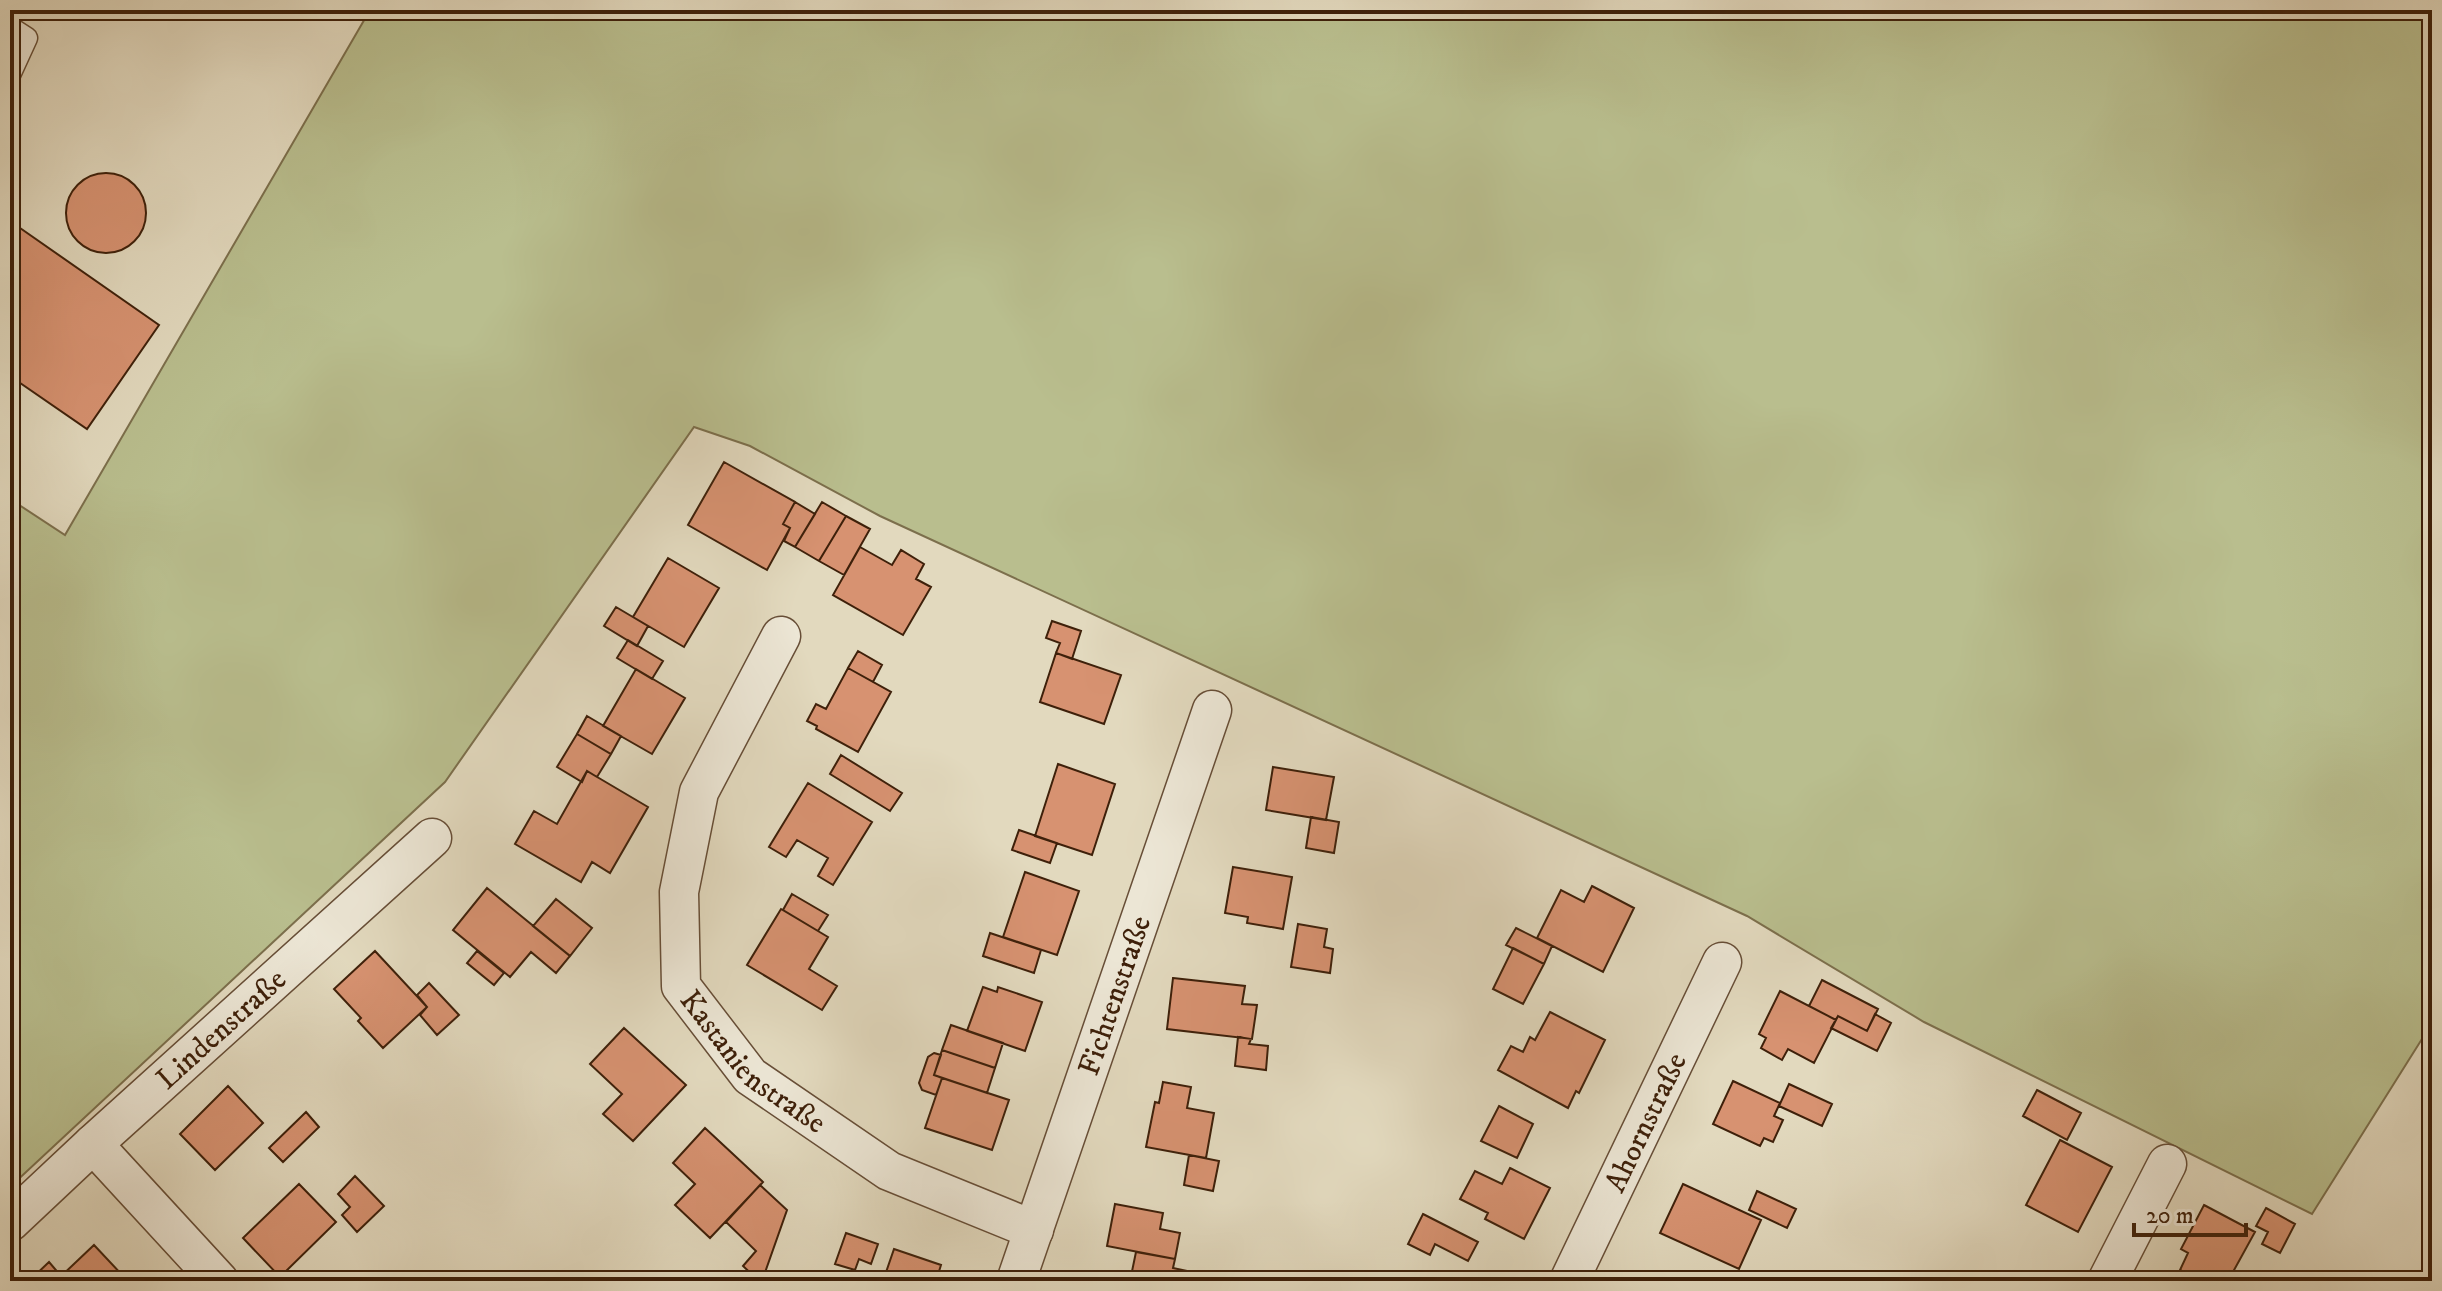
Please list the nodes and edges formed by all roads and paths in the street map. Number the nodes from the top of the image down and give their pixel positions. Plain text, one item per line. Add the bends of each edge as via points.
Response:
1 (10, 27) edge
2 (10, 75) edge
3 (781, 636) dead end
4 (1212, 710) dead end
5 (432, 838) dead end
6 (1722, 962) dead end
7 (93, 1144) junction
8 (2167, 1164) dead end
9 (10, 1222) edge
10 (1034, 1230) junction
11 (219, 1281) edge
12 (1016, 1281) edge
13 (1569, 1281) edge
14 (2107, 1281) edge

1 - 2 lane via 27,38
3 - 10 street, Kastanienstraße via 699,792 679,892 681,986 750,1076 889,1171
4 - 10 street, Fichtenstraße
5 - 7 street, Lindenstraße
6 - 13 street, Ahornstraße
7 - 9 street, Lindenstraße
7 - 11 street
8 - 14 street
10 - 12 street, Fichtenstraße

